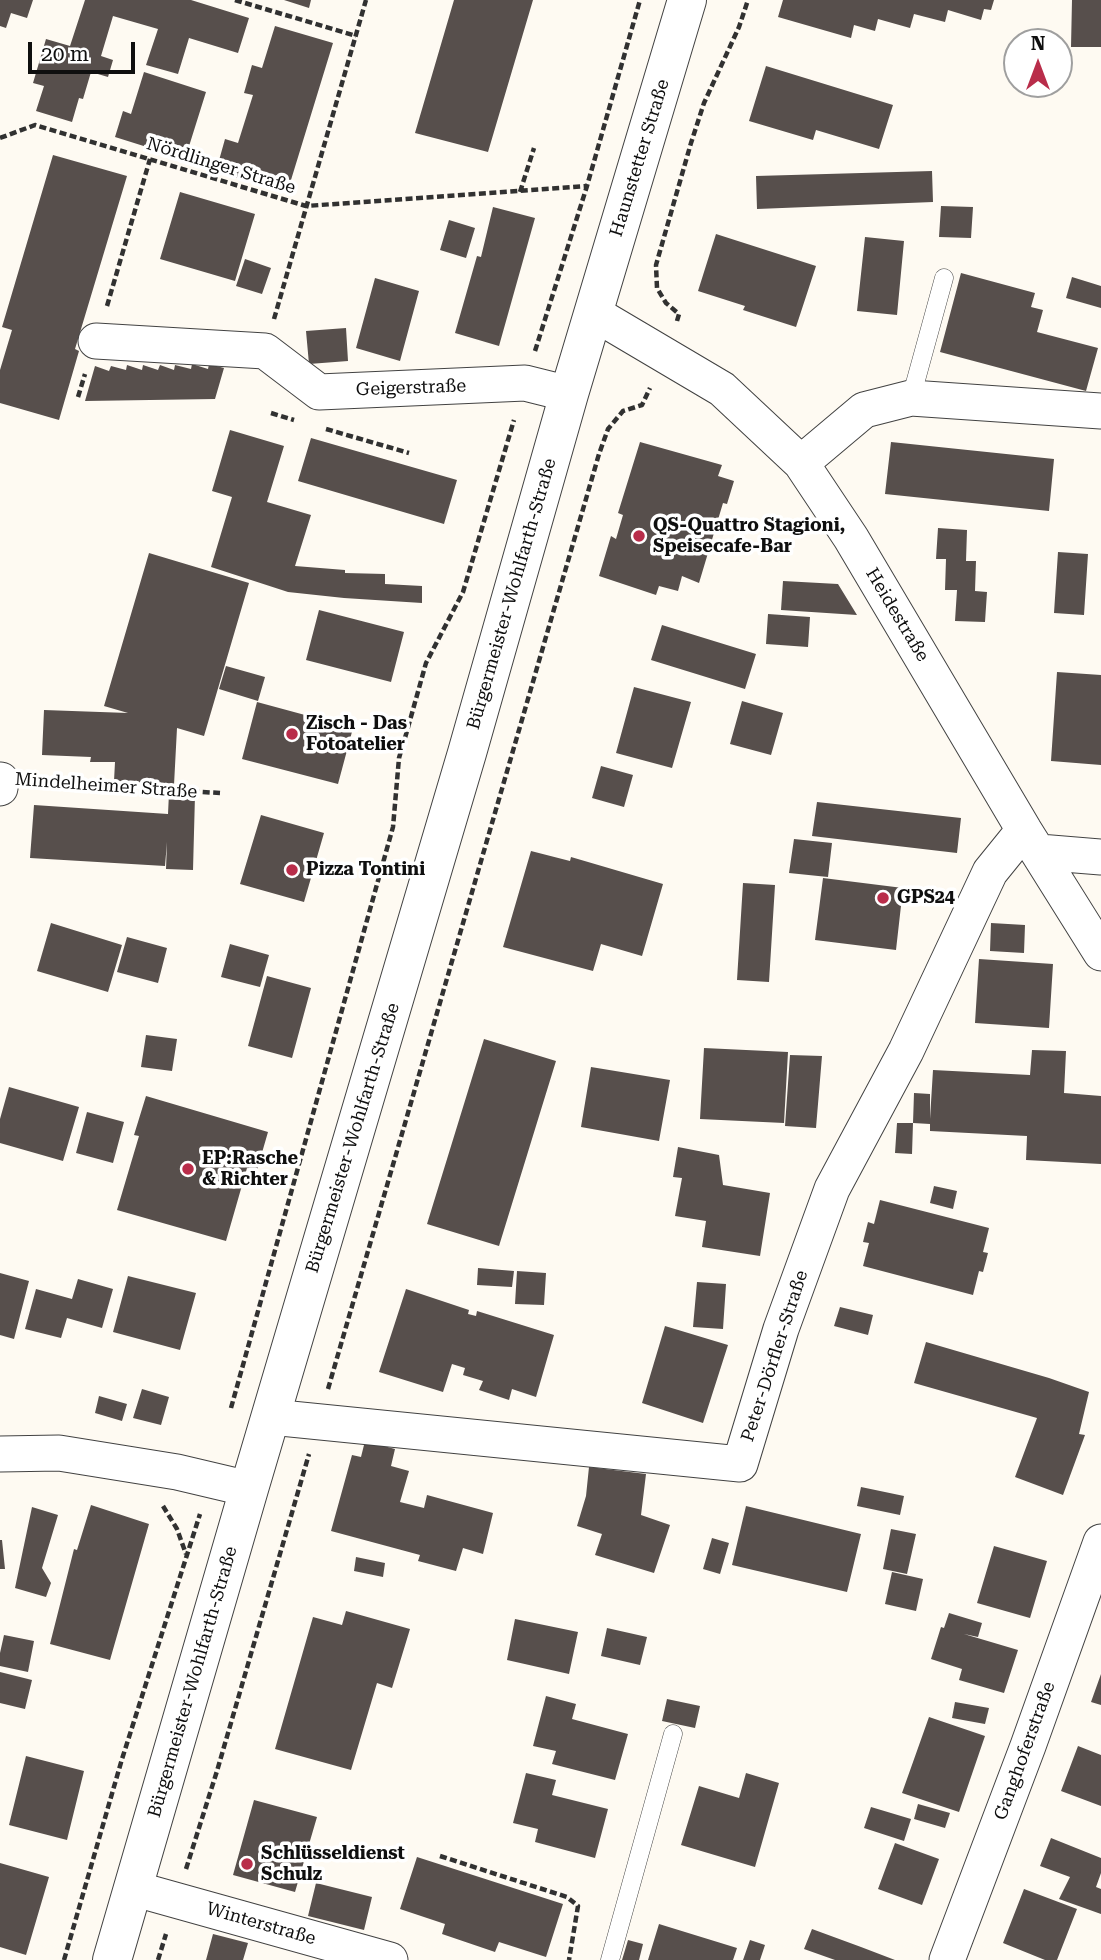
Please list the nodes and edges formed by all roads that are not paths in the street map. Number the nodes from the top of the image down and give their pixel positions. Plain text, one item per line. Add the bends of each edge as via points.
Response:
1 (687, 0) edge
2 (943, 278) dead end
3 (593, 316) junction
4 (96, 341) road end
5 (569, 394) junction
6 (911, 398) junction
7 (1101, 411) edge
8 (801, 463) junction
9 (1, 780) edge
10 (0, 788) edge
11 (1031, 841) junction
12 (1101, 857) edge
13 (1101, 953) edge
14 (271, 1417) junction
15 (0, 1454) edge
16 (249, 1489) junction
17 (1101, 1542) edge
18 (673, 1734) dead end
19 (132, 1888) junction
20 (112, 1960) edge
21 (390, 1960) edge
22 (610, 1960) edge
23 (947, 1960) edge

1 - 3 street, Haunstetter Straße
2 - 6 lane
3 - 5 street, Bürgermeister-Wohlfarth-Straße
3 - 8 street, Heidestraße via 722,389
4 - 5 street, Geigerstraße via 265,351 319,392 525,383
5 - 14 street, Bürgermeister-Wohlfarth-Straße
6 - 7 street
6 - 8 street via 864,410
8 - 11 street, Heidestraße via 852,538
9 - 10 street, Mindelheimer Straße
11 - 12 street
11 - 13 street, Heidestraße
11 - 14 street, Peter-Dörfler-Straße via 990,872 906,1051 832,1189 781,1329 740,1464
14 - 16 street, Bürgermeister-Wohlfarth-Straße
15 - 16 street via 59,1453
16 - 19 street, Bürgermeister-Wohlfarth-Straße
17 - 23 street, Ganghoferstraße
18 - 22 lane
19 - 20 street, Bürgermeister-Wohlfarth-Straße
19 - 21 street, Winterstraße

